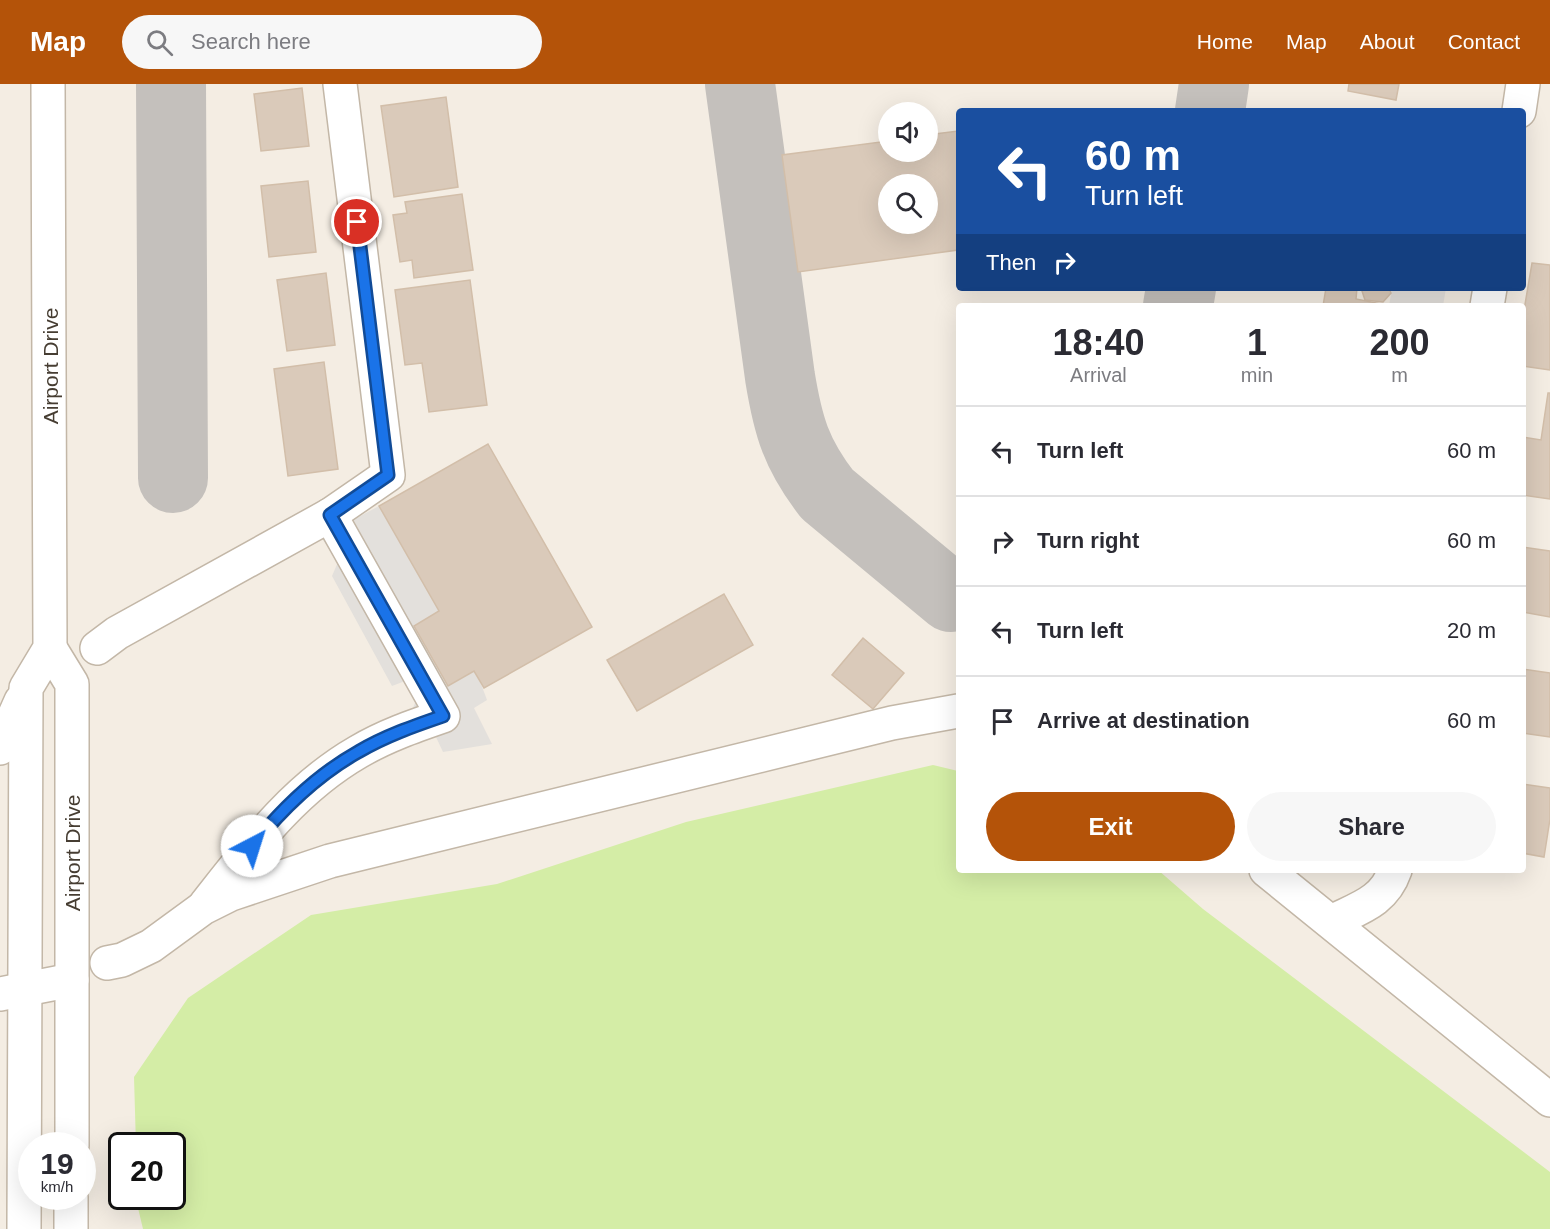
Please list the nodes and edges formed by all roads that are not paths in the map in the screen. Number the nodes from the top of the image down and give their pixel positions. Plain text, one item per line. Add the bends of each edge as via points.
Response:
1 (48, 84) edge
2 (340, 84) edge
3 (1523, 84) edge
4 (1519, 108) edge
5 (330, 515) junction
6 (50, 648) junction
7 (97, 648) dead end
8 (26, 688) junction
9 (956, 711) edge
10 (0, 748) edge
11 (1270, 873) edge
12 (1394, 873) edge
13 (202, 908) junction
14 (1331, 922) junction
15 (107, 963) dead end
16 (72, 980) junction
17 (13, 993) edge
18 (1550, 1100) edge
19 (72, 1132) edge
20 (71, 1210) edge
21 (24, 1229) edge
22 (71, 1229) edge

1 - 6 street, Airport Drive
2 - 5 street via 388,475
3 - 4 street
5 - 7 street via 117,633
5 - 13 street via 443,716 358,752 316,781 265,830
6 - 8 street
6 - 16 street, Airport Drive via 72,684
8 - 10 street
8 - 17 street
9 - 13 street via 892,723 330,861 250,887
11 - 14 street
12 - 14 street via 1379,897
13 - 15 street via 151,946
14 - 18 street
16 - 17 street
16 - 19 street, Airport Drive
17 - 21 street
20 - 22 street

